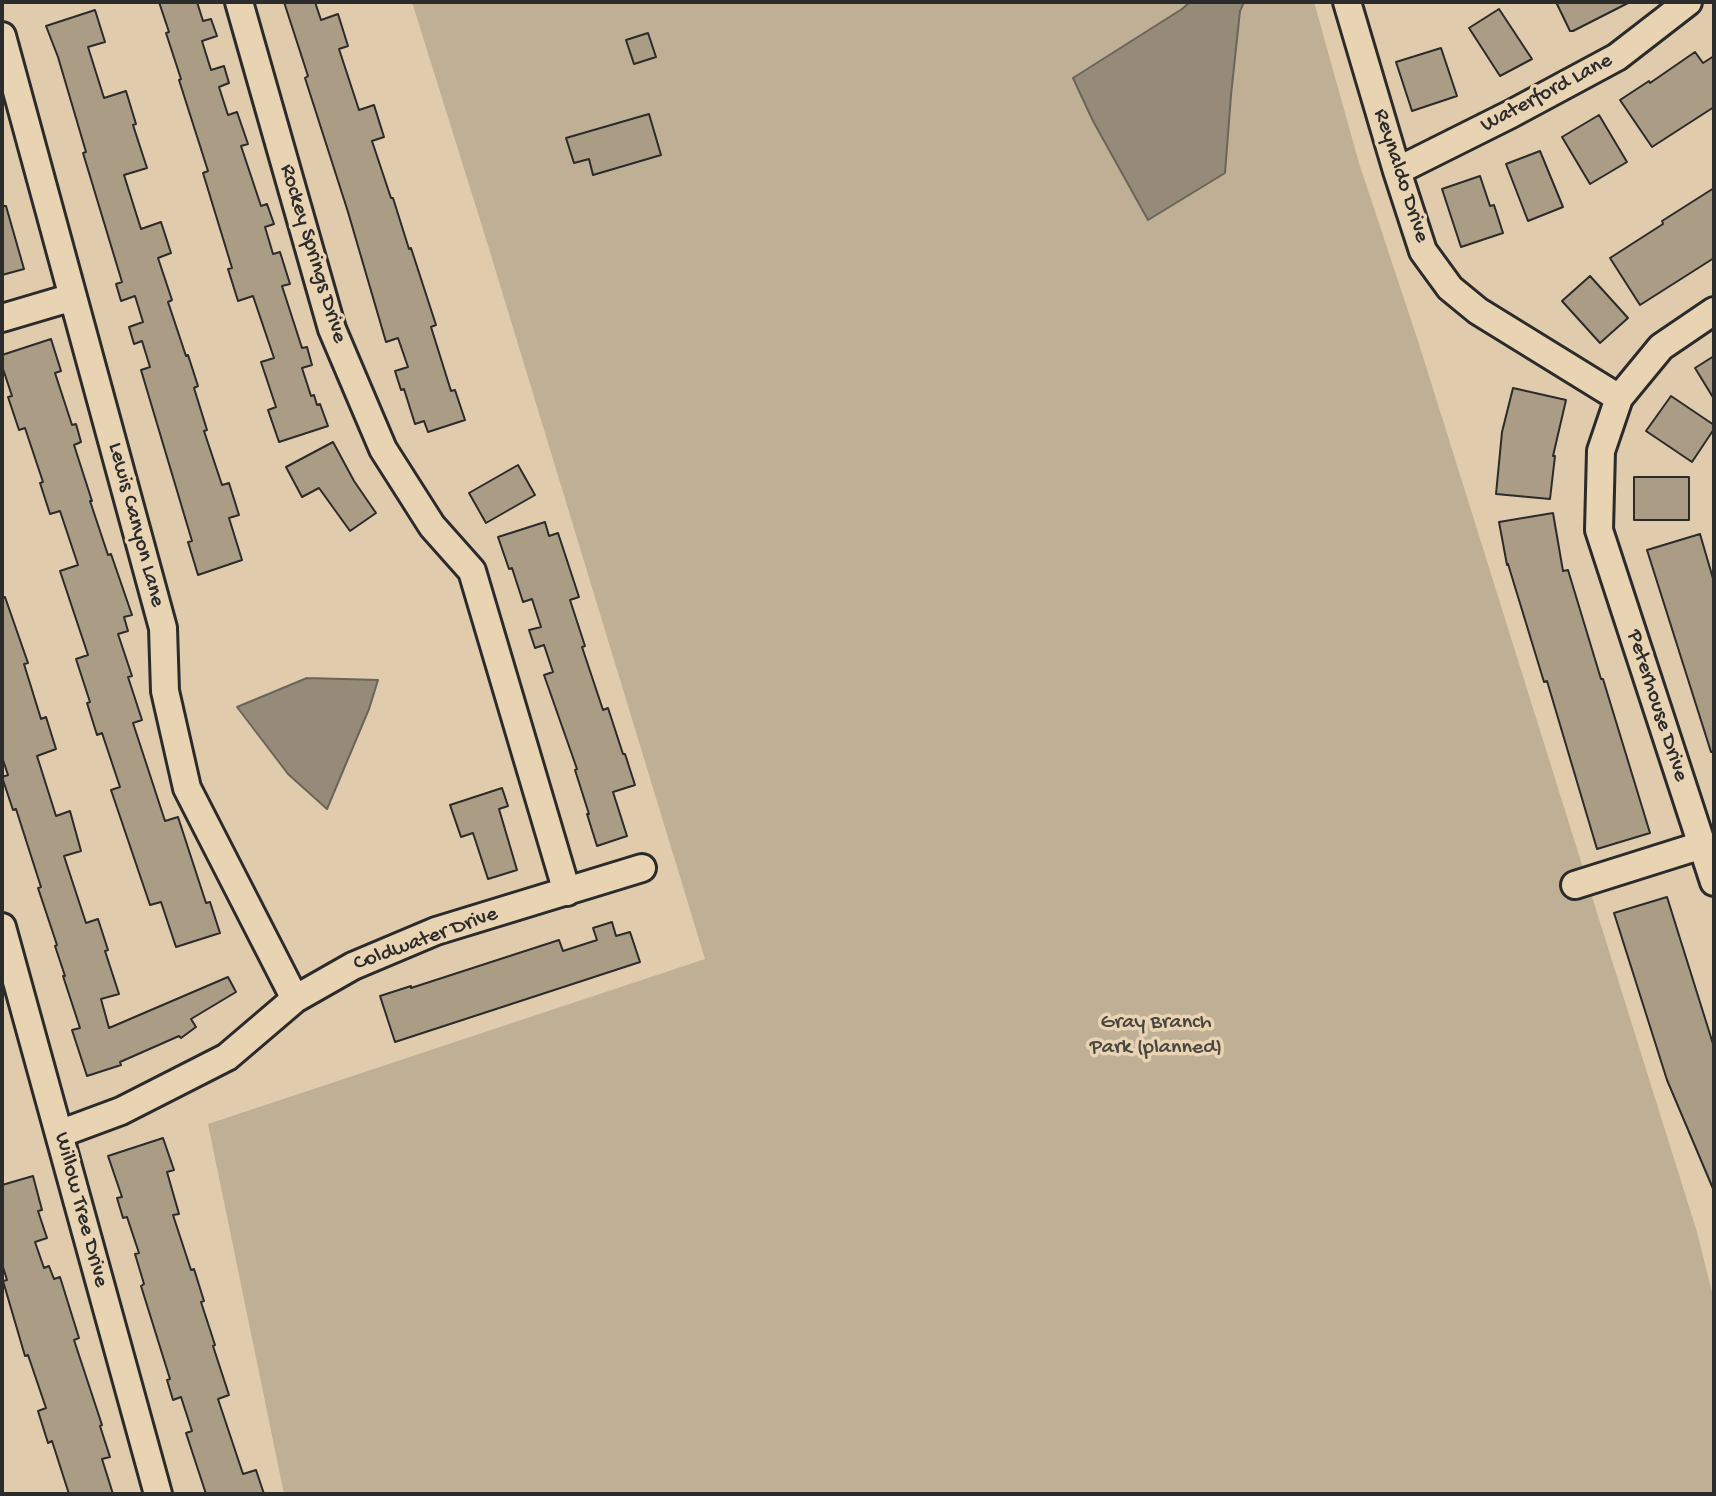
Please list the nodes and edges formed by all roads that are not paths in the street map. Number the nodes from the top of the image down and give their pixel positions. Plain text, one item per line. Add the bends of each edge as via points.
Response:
1 (239, 2) edge
2 (1347, 2) edge
3 (1688, 2) edge
4 (2, 36) edge
5 (1397, 171) junction
6 (73, 297) junction
7 (1714, 311) edge
8 (2, 318) edge
9 (1619, 398) junction
10 (1702, 845) junction
11 (642, 868) dead end
12 (1714, 882) edge
13 (1575, 885) dead end
14 (567, 892) junction
15 (2, 927) edge
16 (295, 999) junction
17 (13, 1006) edge
18 (59, 1134) junction
19 (158, 1494) edge

1 - 14 street, Rockey Springs Drive via 332,329 383,449 432,526 472,571
2 - 5 street, Reynaldo Drive
3 - 5 street, Waterford Lane via 1617,57
4 - 6 street, Lewis Canyon Lane
5 - 9 street, Reynaldo Drive via 1423,251 1450,288 1478,311
6 - 8 street
6 - 16 street, Lewis Canyon Lane via 163,628 165,691 187,788
7 - 9 street via 1661,347
9 - 10 street, Peterhouse Drive via 1601,451 1599,530
10 - 12 street, Peterhouse Drive
10 - 13 street
11 - 14 street, Coldwater Drive
14 - 16 street, Coldwater Drive via 436,931 353,966
15 - 17 street, Willow Tree Drive
16 - 18 street, Coldwater Drive via 227,1057 121,1111
17 - 18 street, Willow Tree Drive
18 - 19 street, Willow Tree Drive

